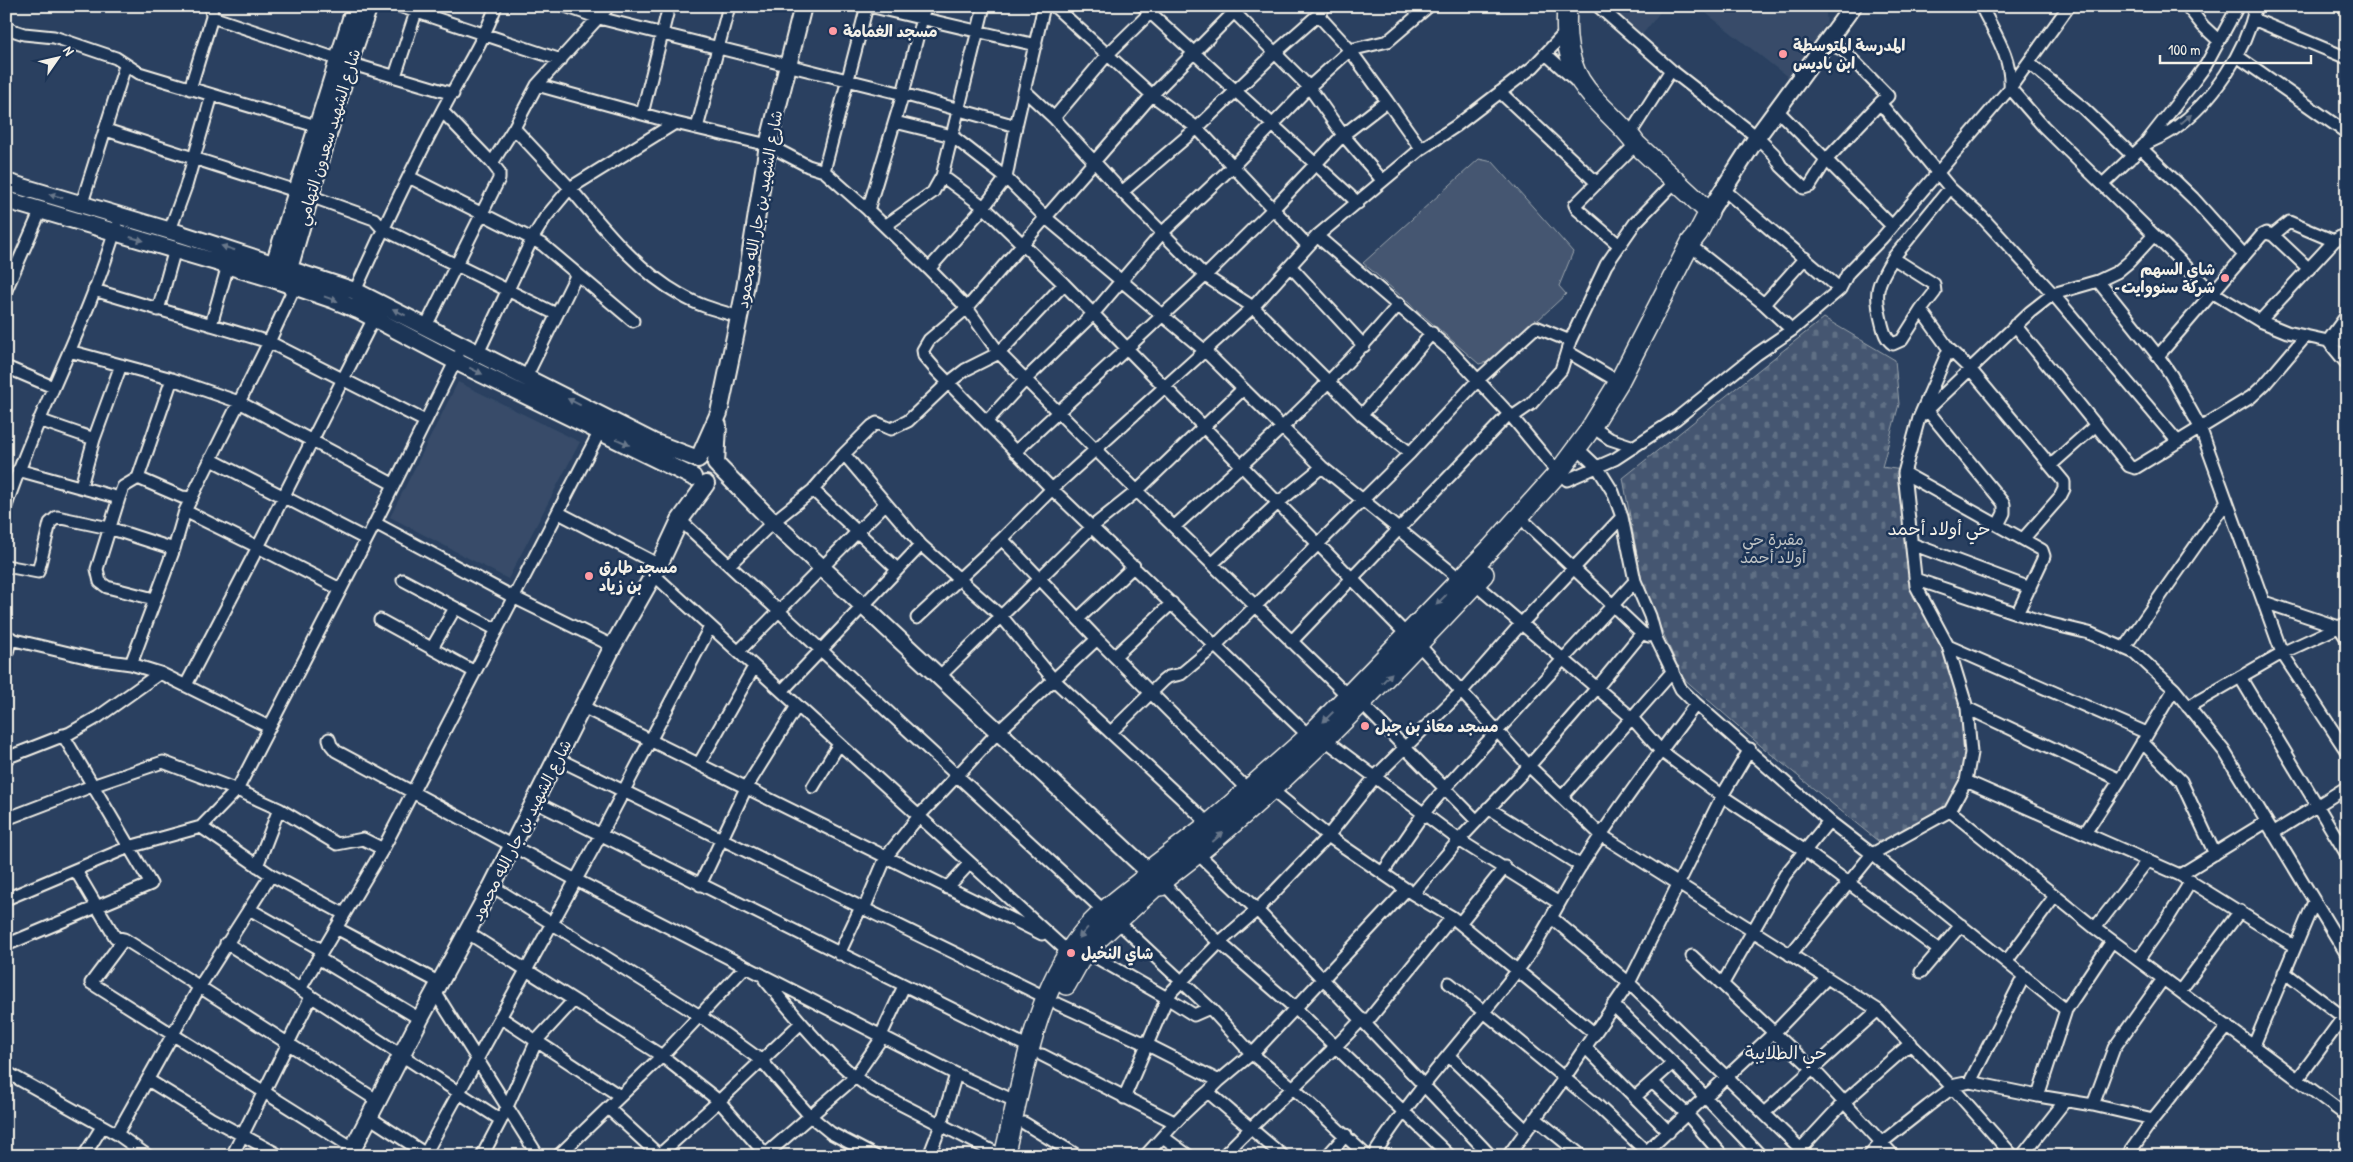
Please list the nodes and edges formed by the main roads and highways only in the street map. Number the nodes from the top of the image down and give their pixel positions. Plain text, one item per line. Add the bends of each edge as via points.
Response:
1 (1567, 6) edge
2 (1697, 242) junction
3 (1596, 430) junction
4 (1563, 476) junction
5 (1468, 582) junction
6 (1316, 738) junction
7 (1156, 878) junction
8 (1036, 1052) junction
9 (1003, 1156) edge
10 (1016, 1156) edge

1 - 2 main road via 1566,33 1570,57 1586,90 1708,212
2 - 3 main road via 1658,328
2 - 3 main road via 1691,242
3 - 4 main road via 1587,457
4 - 5 main road
4 - 5 main road via 1528,525
5 - 6 main road
6 - 7 main road via 1209,824
7 -> 6 main road via 1198,854 1272,790
7 - 8 main road via 1111,917 1082,934 1069,948
8 - 9 main road via 1017,1102
8 - 10 main road

